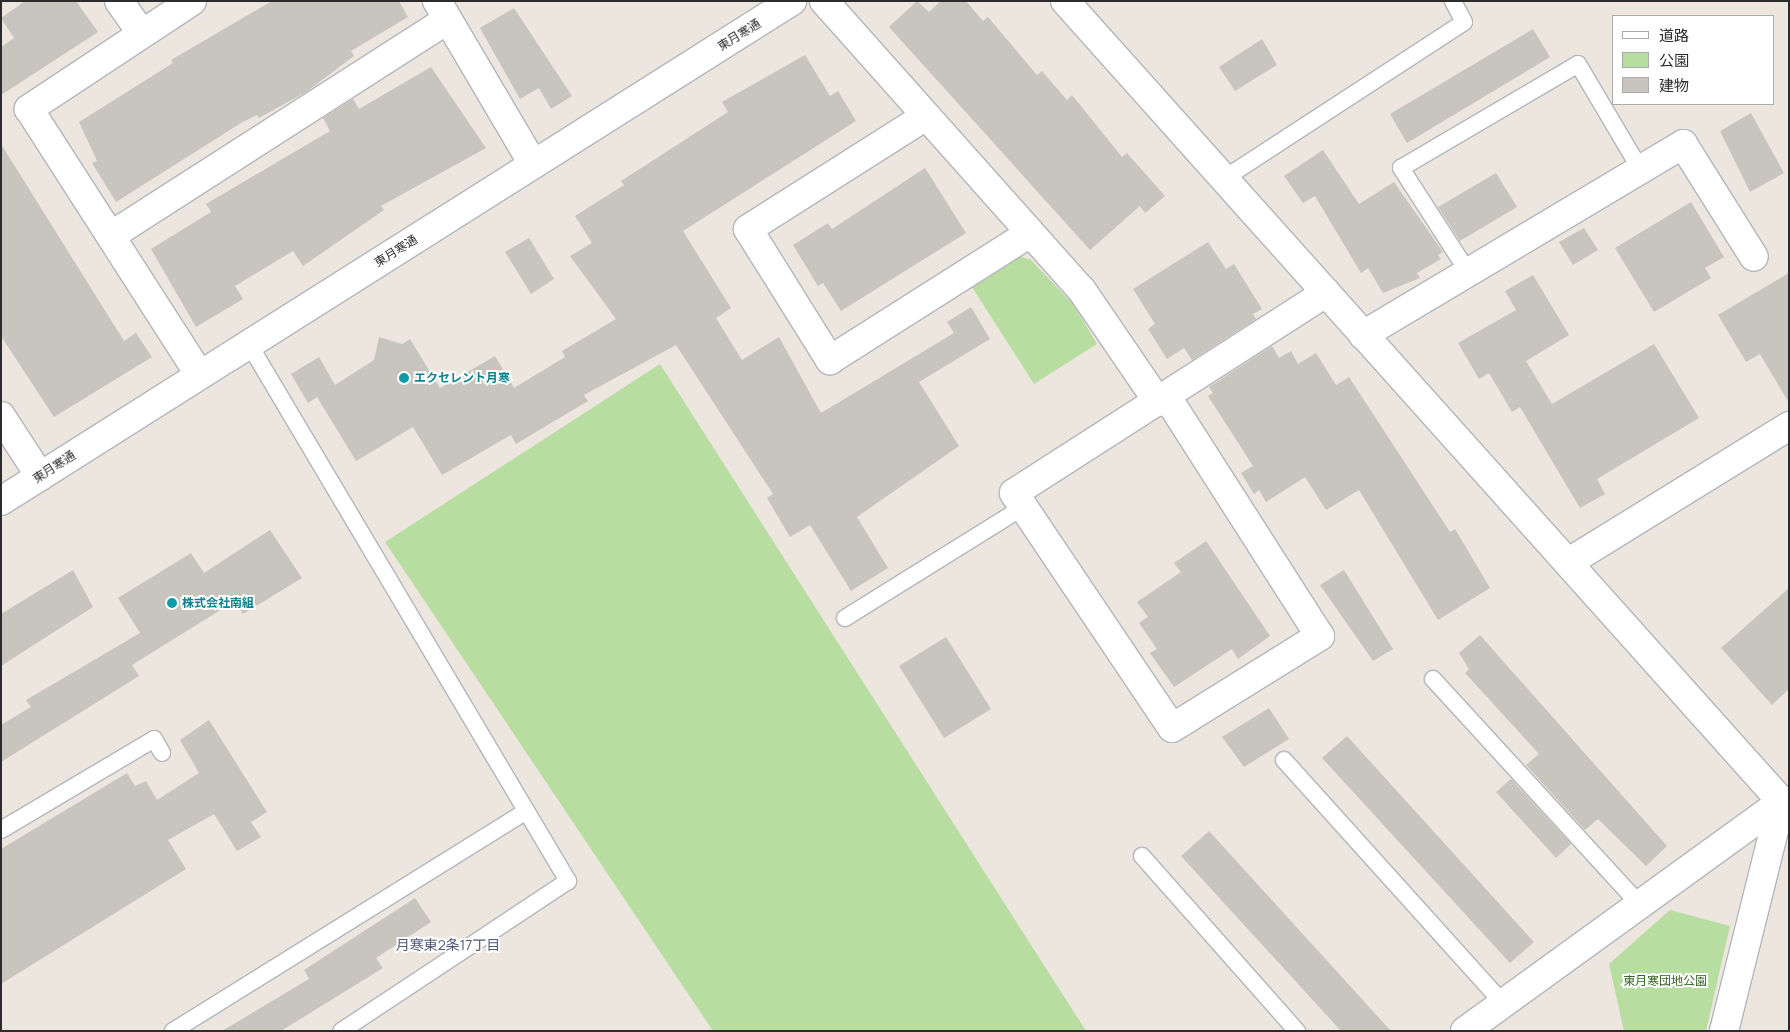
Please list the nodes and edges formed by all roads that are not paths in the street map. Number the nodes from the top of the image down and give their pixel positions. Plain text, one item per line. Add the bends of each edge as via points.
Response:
1 (119, 1) edge
2 (192, 1) edge
3 (792, 1) edge
4 (824, 1) edge
5 (1065, 1) edge
6 (1453, 1) edge
7 (442, 11) edge
8 (141, 33) junction
9 (926, 116) junction
10 (533, 164) junction
11 (1640, 169) junction
12 (1225, 178) junction
13 (1030, 233) junction
14 (112, 235) junction
15 (1754, 257) dead end
16 (1468, 272) junction
17 (1326, 293) junction
18 (1364, 335) junction
19 (249, 344) junction
20 (199, 374) junction
21 (1163, 400) junction
22 (1, 416) edge
23 (1789, 426) edge
24 (40, 476) junction
25 (1, 501) edge
26 (1023, 506) junction
27 (1569, 562) junction
28 (845, 618) dead end
29 (1433, 680) dead end
30 (162, 753) dead end
31 (1284, 760) dead end
32 (1785, 806) edge
33 (526, 810) junction
34 (1, 830) edge
35 (1142, 856) dead end
36 (1640, 905) junction
37 (1503, 1004) junction
38 (352, 1028) edge
39 (173, 1031) edge
40 (1297, 1031) edge
41 (1465, 1031) edge
42 (1724, 1031) edge

1 - 8 street
2 - 8 street
3 - 10 street, 東月寒通
4 - 9 street
5 - 12 street
6 - 12 lane via 1464,22
7 - 10 street
7 - 14 street
8 - 14 street via 29,110
9 - 13 street
9 - 13 street via 748,229 830,360
10 - 19 street, 東月寒通
11 - 15 street via 1682,144
11 - 16 street
11 - 16 lane via 1578,64 1401,168
12 - 17 street
13 - 21 street via 1081,289
14 - 20 street
16 - 18 street
17 - 18 street
17 - 21 street
18 - 27 street
19 - 20 street, 東月寒通
19 - 33 lane
20 - 24 street, 東月寒通
21 - 26 street via 1014,493
21 - 26 street via 1320,636 1172,728
22 - 24 street
23 - 27 street
24 - 25 street, 東月寒通
26 - 28 lane
27 - 32 street
29 - 36 lane
30 - 34 lane via 154,739
31 - 37 lane
32 - 36 street
32 - 42 street
33 - 38 lane via 568,880
33 - 39 lane
35 - 40 lane
36 - 37 street
37 - 41 street

